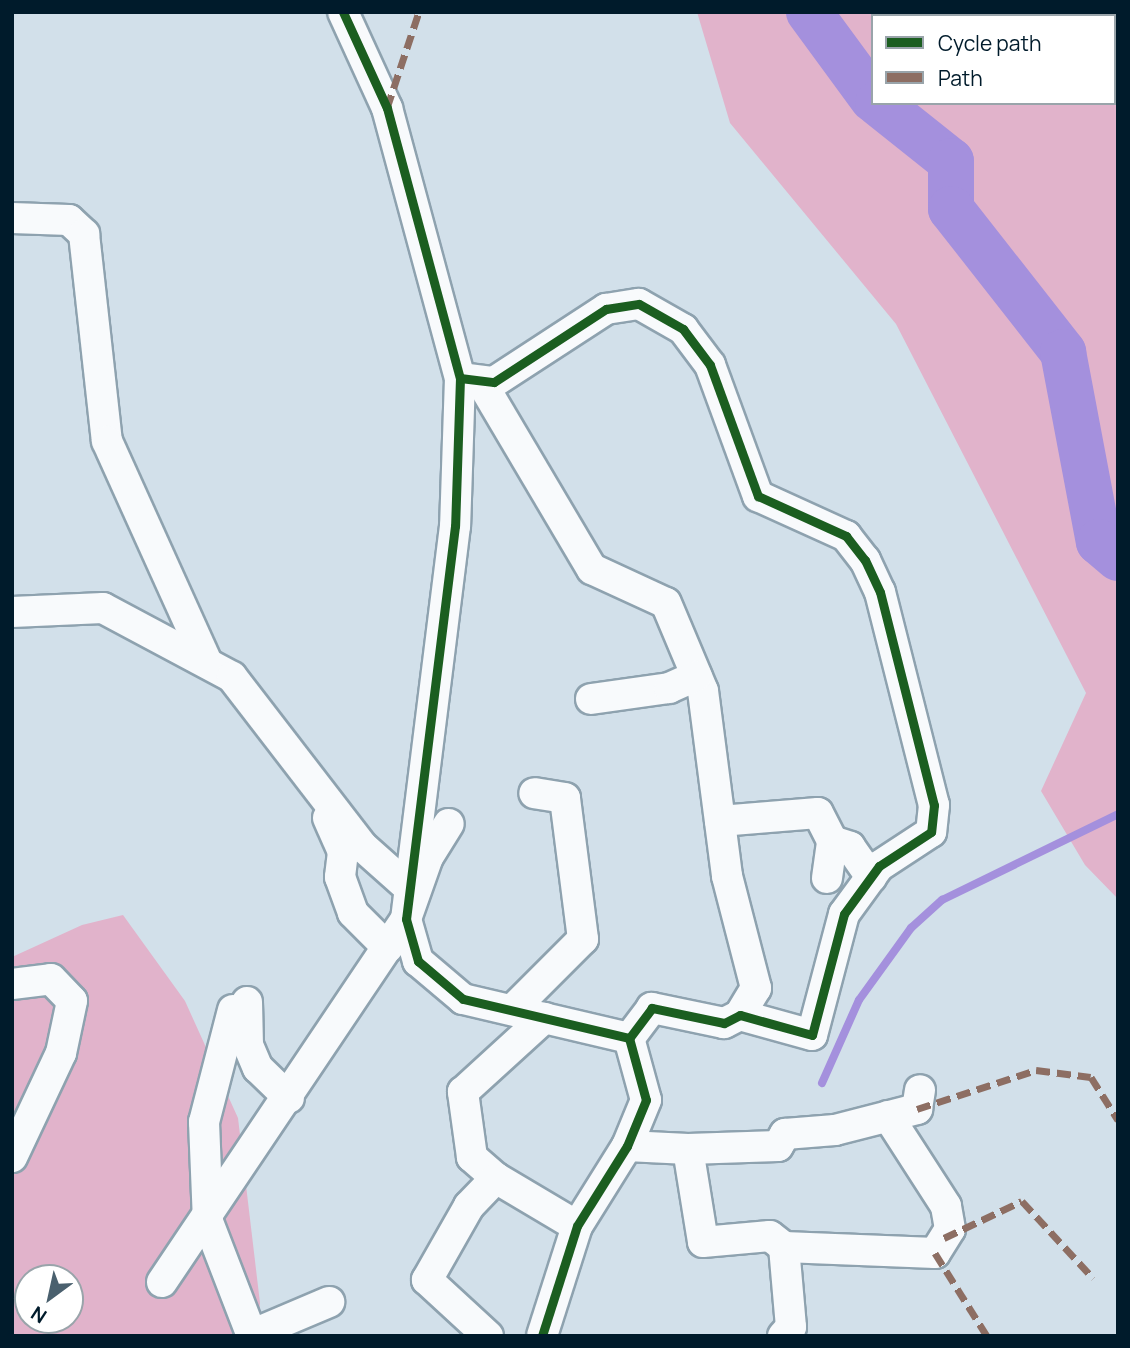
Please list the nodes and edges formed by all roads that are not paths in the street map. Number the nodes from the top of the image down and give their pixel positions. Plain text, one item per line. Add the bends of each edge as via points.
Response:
1 (343, 12) edge
2 (12, 218) edge
3 (472, 382) junction
4 (12, 612) edge
5 (206, 662) junction
6 (696, 676) junction
7 (591, 699) dead end
8 (313, 783) junction
9 (534, 793) dead end
10 (720, 821) junction
11 (449, 824) dead end
12 (832, 841) junction
13 (871, 877) junction
14 (827, 878) dead end
15 (406, 886) junction
16 (406, 919) junction
17 (388, 948) junction
18 (12, 984) edge
19 (513, 1009) junction
20 (740, 1015) junction
21 (544, 1018) junction
22 (629, 1038) junction
23 (919, 1090) dead end
24 (289, 1098) junction
25 (888, 1116) junction
26 (627, 1146) junction
27 (688, 1149) junction
28 (12, 1157) edge
29 (496, 1178) junction
30 (208, 1222) junction
31 (577, 1226) junction
32 (785, 1247) junction
33 (162, 1282) dead end
34 (329, 1303) dead end
35 (251, 1336) edge
36 (488, 1336) edge
37 (542, 1336) edge
38 (783, 1336) edge

1 - 3 street via 387,108
2 - 5 street via 69,220 84,234 107,441
3 - 6 street via 592,569 666,604
3 - 13 street via 606,309 639,304 683,329 710,365 758,496 846,536 880,592 934,806 931,832
3 - 15 street
4 - 5 street via 103,608
5 - 8 street via 232,677 263,710
6 - 7 street via 669,688
6 - 10 street
8 - 15 street via 362,846
8 - 17 street via 343,852 340,877 352,913
9 - 19 street via 565,797 583,939
10 - 12 street via 818,813
10 - 20 street via 756,988
11 - 16 street via 428,857
12 - 13 street via 850,846
12 - 14 street
13 - 20 street via 844,914 812,1035
15 - 16 street
16 - 17 street
16 - 19 street via 418,961 454,992
17 - 24 street
18 - 28 street via 51,979 72,1001 61,1054
19 - 21 street
20 - 22 street via 724,1023 652,1008
21 - 22 street
21 - 29 street via 463,1092 472,1157
22 - 26 street via 646,1100
23 - 25 street via 917,1109
24 - 30 street
24 - 30 street via 253,1057 240,1006 204,1122
25 - 27 street via 785,1134 778,1146
25 - 32 street via 946,1206 950,1229 935,1253
26 - 27 street
26 - 31 street
27 - 32 street via 703,1242 770,1236
29 - 31 street
29 - 36 street via 447,1237 427,1280
30 - 33 street
30 - 35 street
31 - 37 street
32 - 38 street via 791,1327
34 - 35 street

